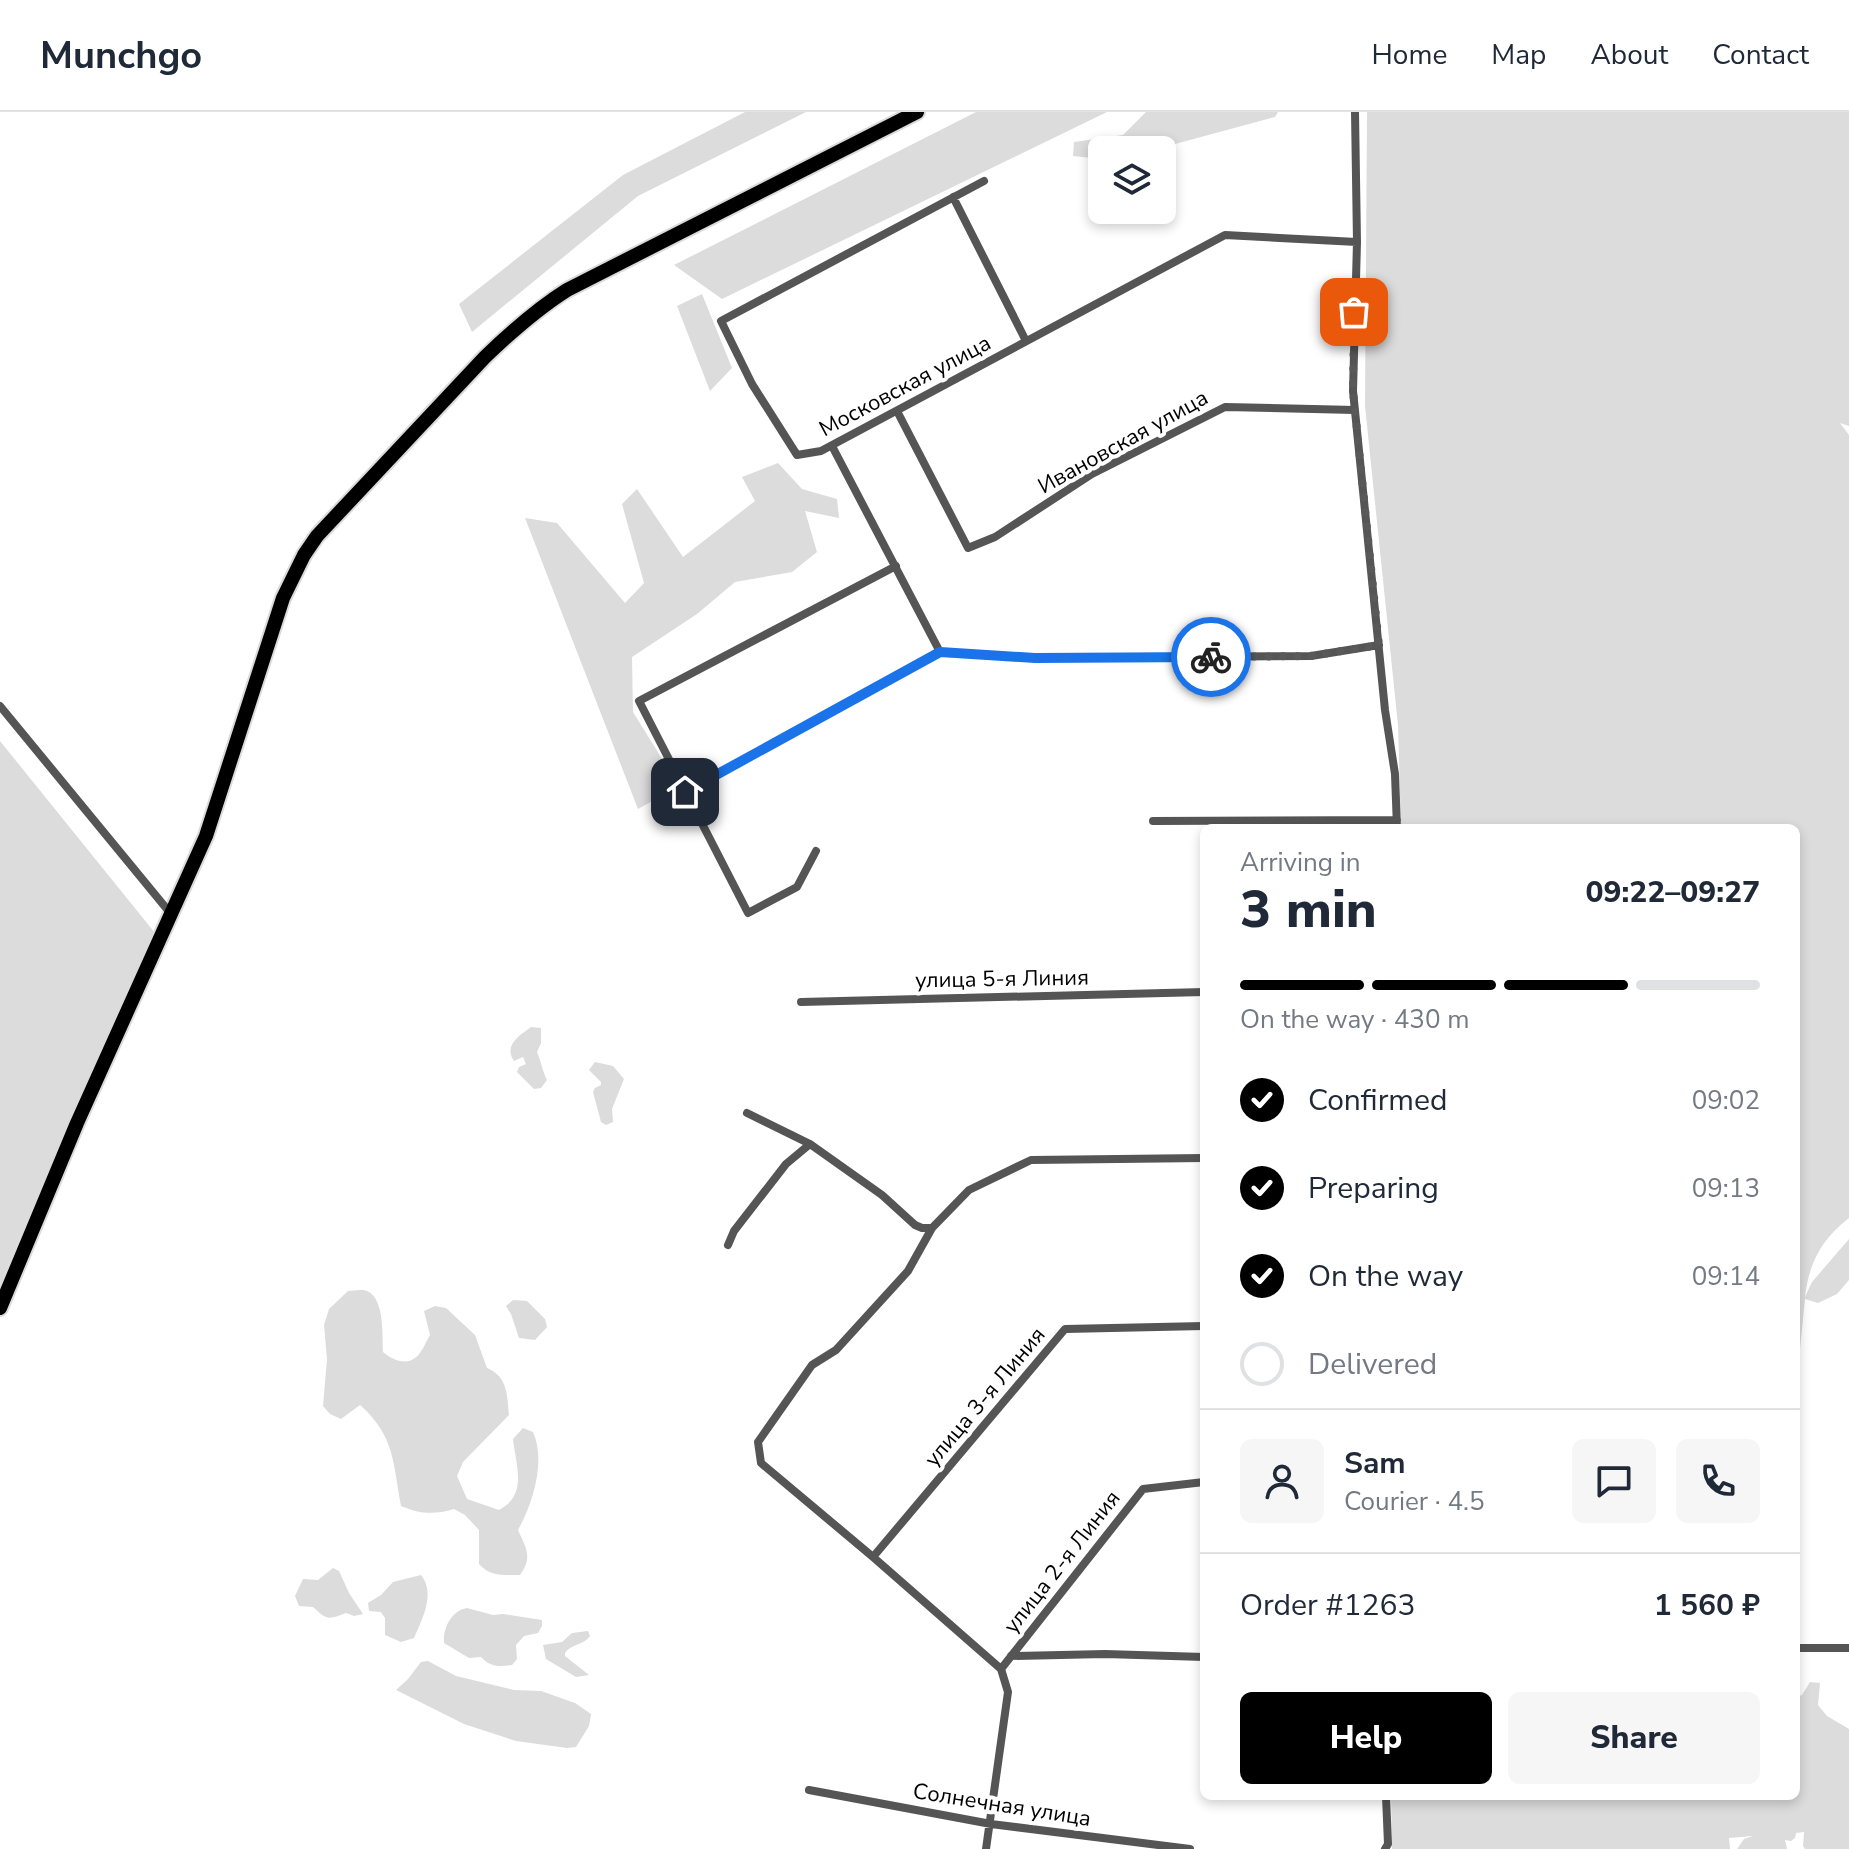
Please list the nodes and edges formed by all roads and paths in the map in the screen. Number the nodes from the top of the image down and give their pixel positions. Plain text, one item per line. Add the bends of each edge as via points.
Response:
1 (917, 112) edge
2 (1355, 112) edge
3 (984, 181) dead end
4 (953, 197) junction
5 (1357, 242) junction
6 (1026, 341) junction
7 (1355, 410) junction
8 (897, 411) junction
9 (832, 446) junction
10 (896, 566) junction
11 (1379, 645) junction
12 (940, 652) junction
13 (0, 706) edge
14 (685, 792) junction
15 (1153, 821) dead end
16 (1397, 824) edge
17 (816, 851) dead end
18 (171, 914) junction
19 (1200, 992) edge
20 (801, 1002) dead end
21 (747, 1113) dead end
22 (810, 1144) junction
23 (1200, 1158) edge
24 (932, 1228) junction
25 (728, 1245) dead end
26 (0, 1308) edge
27 (1200, 1326) edge
28 (1200, 1482) edge
29 (873, 1557) junction
30 (1800, 1648) edge
31 (1849, 1648) edge
32 (1011, 1656) junction
33 (1200, 1657) edge
34 (1001, 1669) junction
35 (809, 1790) dead end
36 (1386, 1800) edge
37 (991, 1824) junction
38 (986, 1849) edge
39 (1190, 1849) edge
40 (1385, 1849) edge

1 - 18 main road via 542,306 485,357 330,519 283,598 206,836
2 - 5 street
3 - 4 street, Московская улица
4 - 6 street
4 - 9 street, Московская улица via 721,321 752,384 797,455
5 - 6 street, Московская улица via 1225,235
5 - 7 street
6 - 8 street, Московская улица
7 - 8 street, Ивановская улица via 1225,407 1092,474 995,537 968,548
7 - 11 street
8 - 9 street, Московская улица
9 - 10 street
10 - 12 street
10 - 14 street via 639,701
11 - 12 street via 1311,656 1035,658
11 - 16 street
12 - 14 street
13 - 18 street
14 - 17 street via 748,913 797,887
15 - 16 street
18 - 26 main road
19 - 20 street, улица 5-я Линия
21 - 22 street
22 - 24 street via 915,1225
22 - 25 street via 786,1164
23 - 24 street via 1031,1160 969,1190
24 - 29 street via 908,1271 836,1350 812,1365 758,1442 761,1463
27 - 29 street, улица 3-я Линия via 1065,1329
28 - 32 street, улица 2-я Линия via 1143,1489
29 - 34 street
30 - 31 street
32 - 33 street
32 - 34 street, улица 2-я Линия
34 - 37 street via 1008,1692
35 - 37 street, Солнечная улица
36 - 40 street
37 - 38 street
37 - 39 street, Солнечная улица

